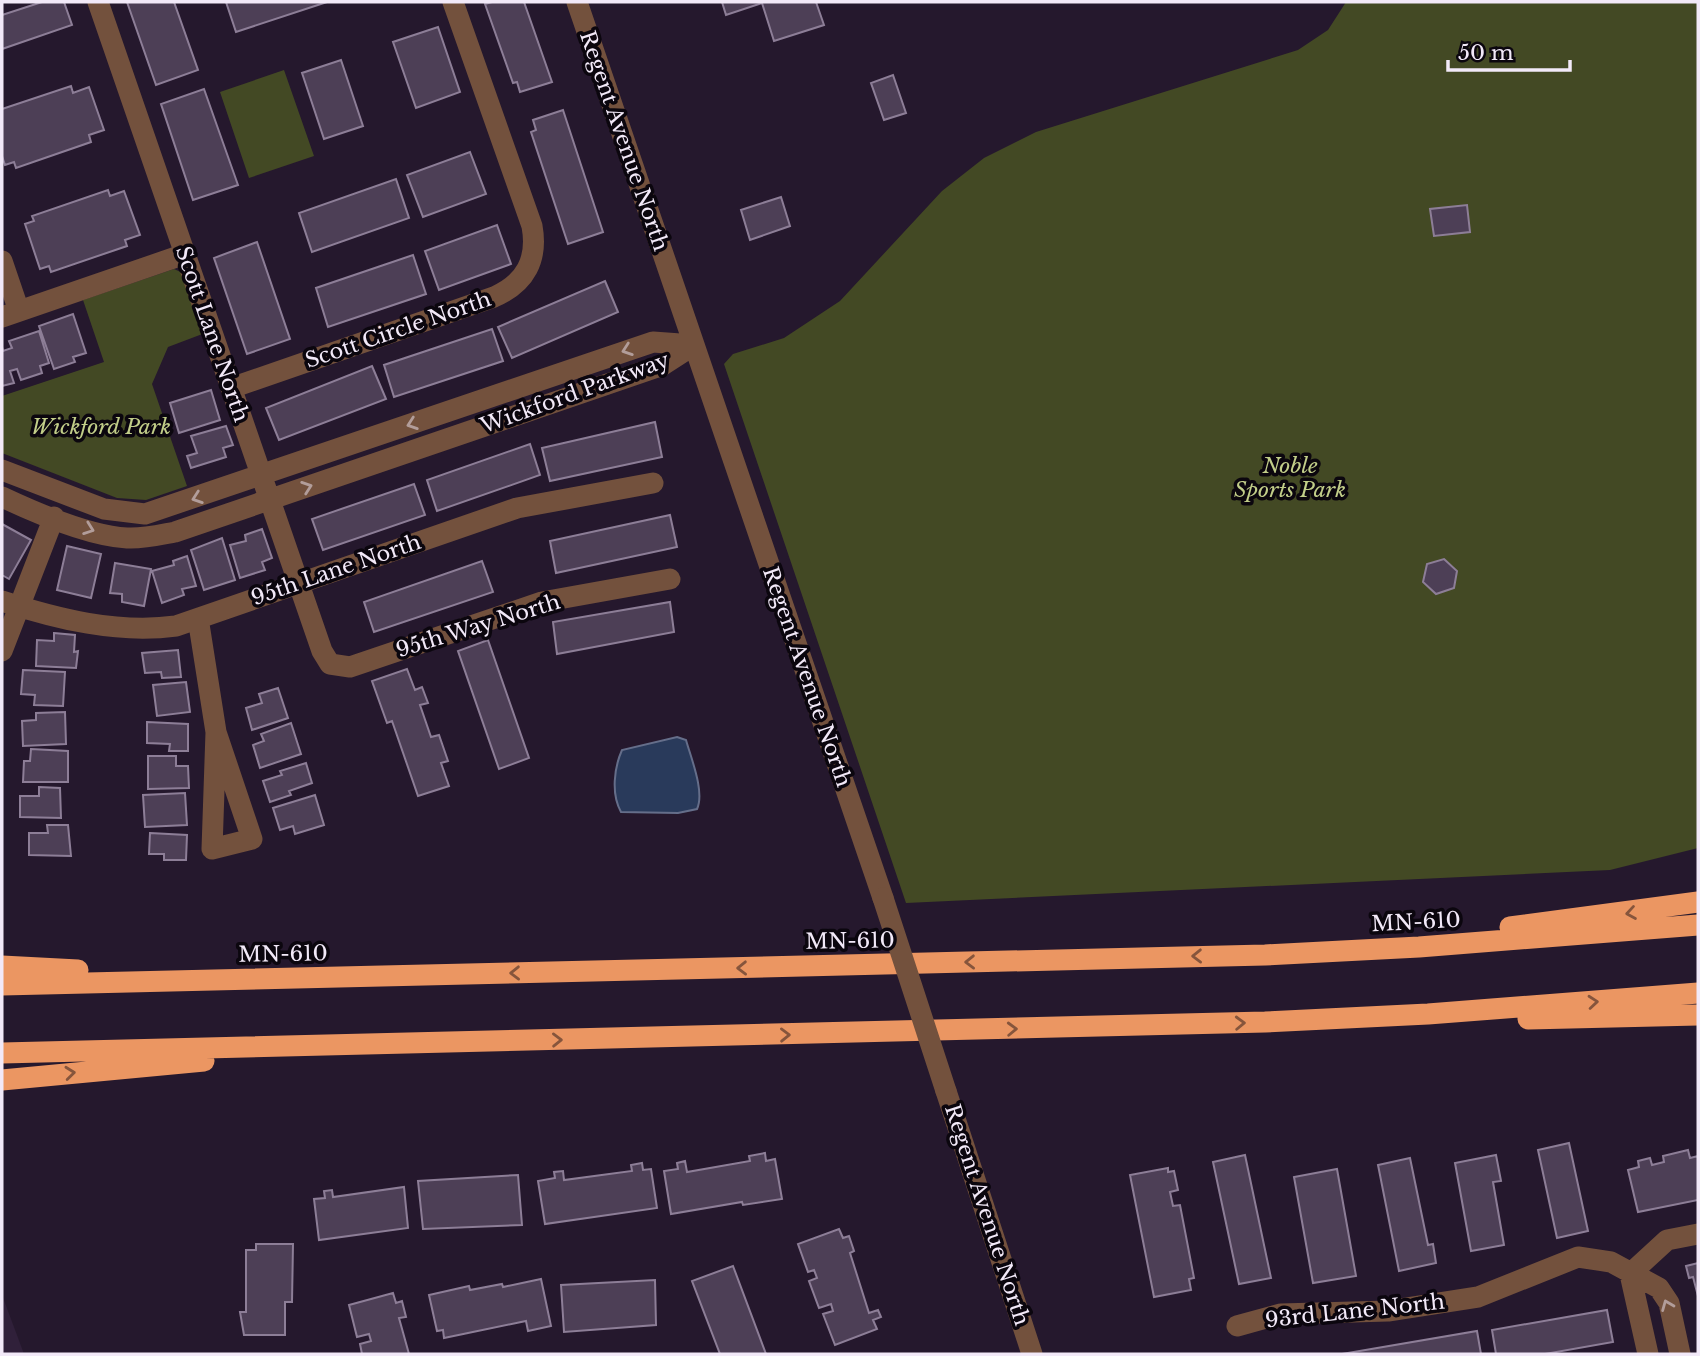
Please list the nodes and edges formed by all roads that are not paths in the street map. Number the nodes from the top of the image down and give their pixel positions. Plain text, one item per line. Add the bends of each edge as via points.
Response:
1 (98, 2) edge
2 (453, 2) edge
3 (577, 2) edge
4 (185, 254) junction
5 (2, 261) edge
6 (10, 314) edge
7 (694, 345) junction
8 (231, 388) junction
9 (2, 470) edge
10 (262, 476) junction
11 (653, 483) dead end
12 (2, 497) edge
13 (269, 500) junction
14 (54, 517) junction
15 (670, 579) dead end
16 (299, 584) junction
17 (10, 604) edge
18 (198, 618) junction
19 (2, 651) edge
20 (330, 664) joint
21 (216, 732) junction
22 (1698, 902) edge
23 (1698, 925) edge
24 (1265, 955) junction
25 (2, 966) edge
26 (224, 979) junction
27 (2, 985) edge
28 (1698, 993) edge
29 (1428, 1014) junction
30 (1698, 1015) edge
31 (416, 1043) junction
32 (2, 1053) edge
33 (2, 1080) edge
34 (1698, 1234) edge
35 (1630, 1274) junction
36 (1237, 1326) dead end
37 (1032, 1354) edge
38 (1648, 1354) edge
39 (1680, 1354) edge

1 - 4 street, Scott Lane North
2 - 8 street, Scott Circle North via 532,226 534,256 528,271 494,297
3 - 7 street, Regent Avenue North
4 - 6 street
4 - 8 street, Scott Lane North
5 - 6 street
7 -> 10 street, Wickford Parkway via 653,342
13 -> 7 street, Wickford Parkway via 663,365
7 - 37 street, Regent Avenue North, bridge via 883,898
8 - 10 street, Scott Lane North
10 -> 9 street, Wickford Parkway via 145,514 104,509
10 - 13 street, Scott Lane North
11 - 16 street, 95th Lane North via 517,509
12 - 14 street, Wickford Parkway
14 -> 13 street, Wickford Parkway via 100,534 151,537
13 - 16 street, Scott Lane North
14 - 17 street
15 - 20 street, 95th Way North via 542,602 350,667
16 - 18 street, 95th Lane North
16 - 20 street, Scott Lane North
17 - 18 street, 95th Lane North via 133,630 176,626
17 - 19 street
18 - 21 street
21 - 21 street via 252,839 212,849 213,836
22 -> 24 highway via 1623,915
23 - 24 highway, MN-610
24 -> 26 highway, MN-610
25 - 26 highway
26 - 27 highway, MN-610
29 -> 28 highway
29 - 30 highway via 1559,1020
31 -> 29 highway via 1251,1023
31 - 32 highway
33 -> 31 highway
34 - 35 street via 1667,1240
35 - 36 street, 93rd Lane North via 1611,1262 1578,1257 1478,1297 1388,1311 1281,1314
35 - 38 street
39 -> 35 street, 93rd Lane North via 1669,1303 1659,1288

